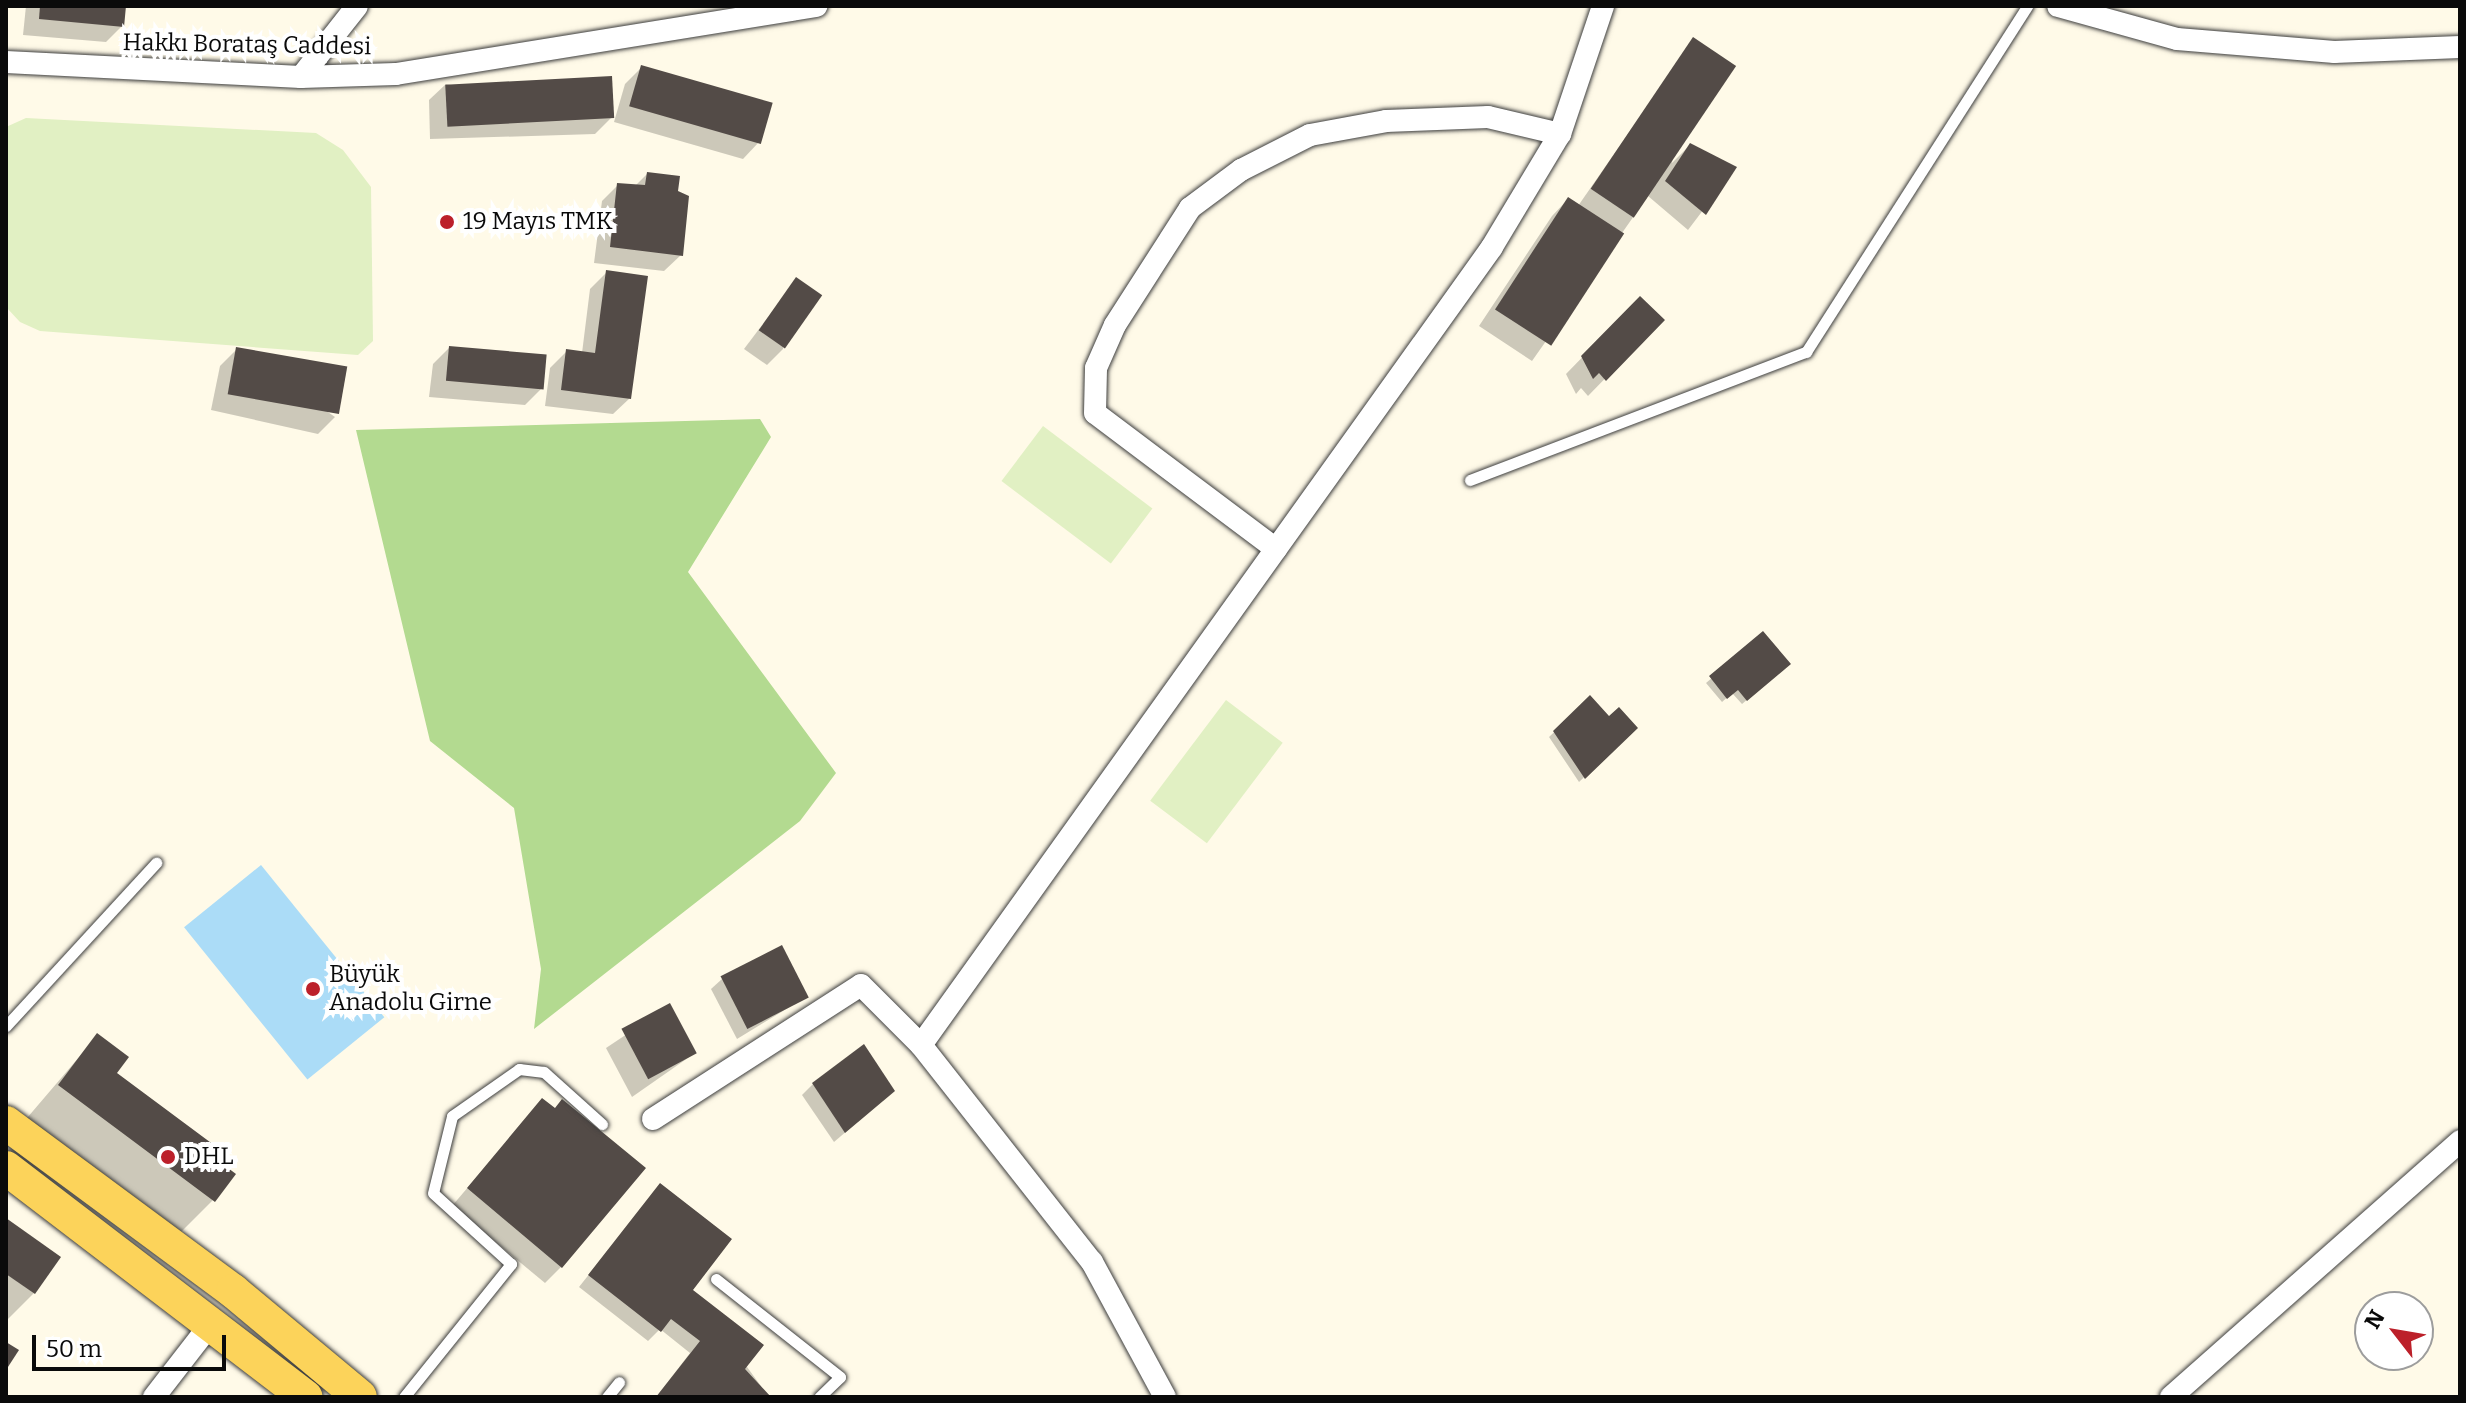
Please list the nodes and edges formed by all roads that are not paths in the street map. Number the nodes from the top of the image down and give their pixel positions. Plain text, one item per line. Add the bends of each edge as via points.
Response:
1 (357, 6) edge
2 (817, 6) edge
3 (1603, 6) edge
4 (2027, 6) edge
5 (2058, 6) edge
6 (2460, 47) edge
7 (6, 62) edge
8 (301, 77) junction
9 (1560, 134) junction
10 (1470, 480) dead end
11 (1276, 549) junction
12 (156, 863) dead end
13 (6, 1026) edge
14 (921, 1045) junction
15 (653, 1119) dead end
16 (6, 1123) edge
17 (602, 1124) dead end
18 (2460, 1141) edge
19 (6, 1168) edge
20 (716, 1279) dead end
21 (213, 1321) junction
22 (619, 1382) dead end
23 (154, 1397) edge
24 (305, 1397) edge
25 (360, 1397) edge
26 (404, 1397) edge
27 (607, 1397) edge
28 (819, 1397) edge
29 (1165, 1397) edge
30 (2171, 1397) edge

1 - 8 street
2 - 8 street, Hakkı Borataş Caddesi via 396,74
3 - 9 street
4 - 10 lane via 1806,352
5 - 6 street via 2177,39 2334,52
7 - 8 street, Hakkı Borataş Caddesi
9 - 11 street via 1492,247
9 - 11 street via 1488,117 1386,121 1310,135 1241,170 1190,208 1115,325 1096,368 1095,413
11 - 14 street
12 - 13 lane
14 - 15 street via 861,985
14 - 29 street via 1092,1262
16 - 25 main road via 233,1291
17 - 26 lane via 544,1072 519,1069 452,1116 433,1193 511,1264
18 - 30 street
19 - 21 main road
20 - 28 lane via 840,1377
21 - 23 street
21 - 24 main road
22 - 27 lane

